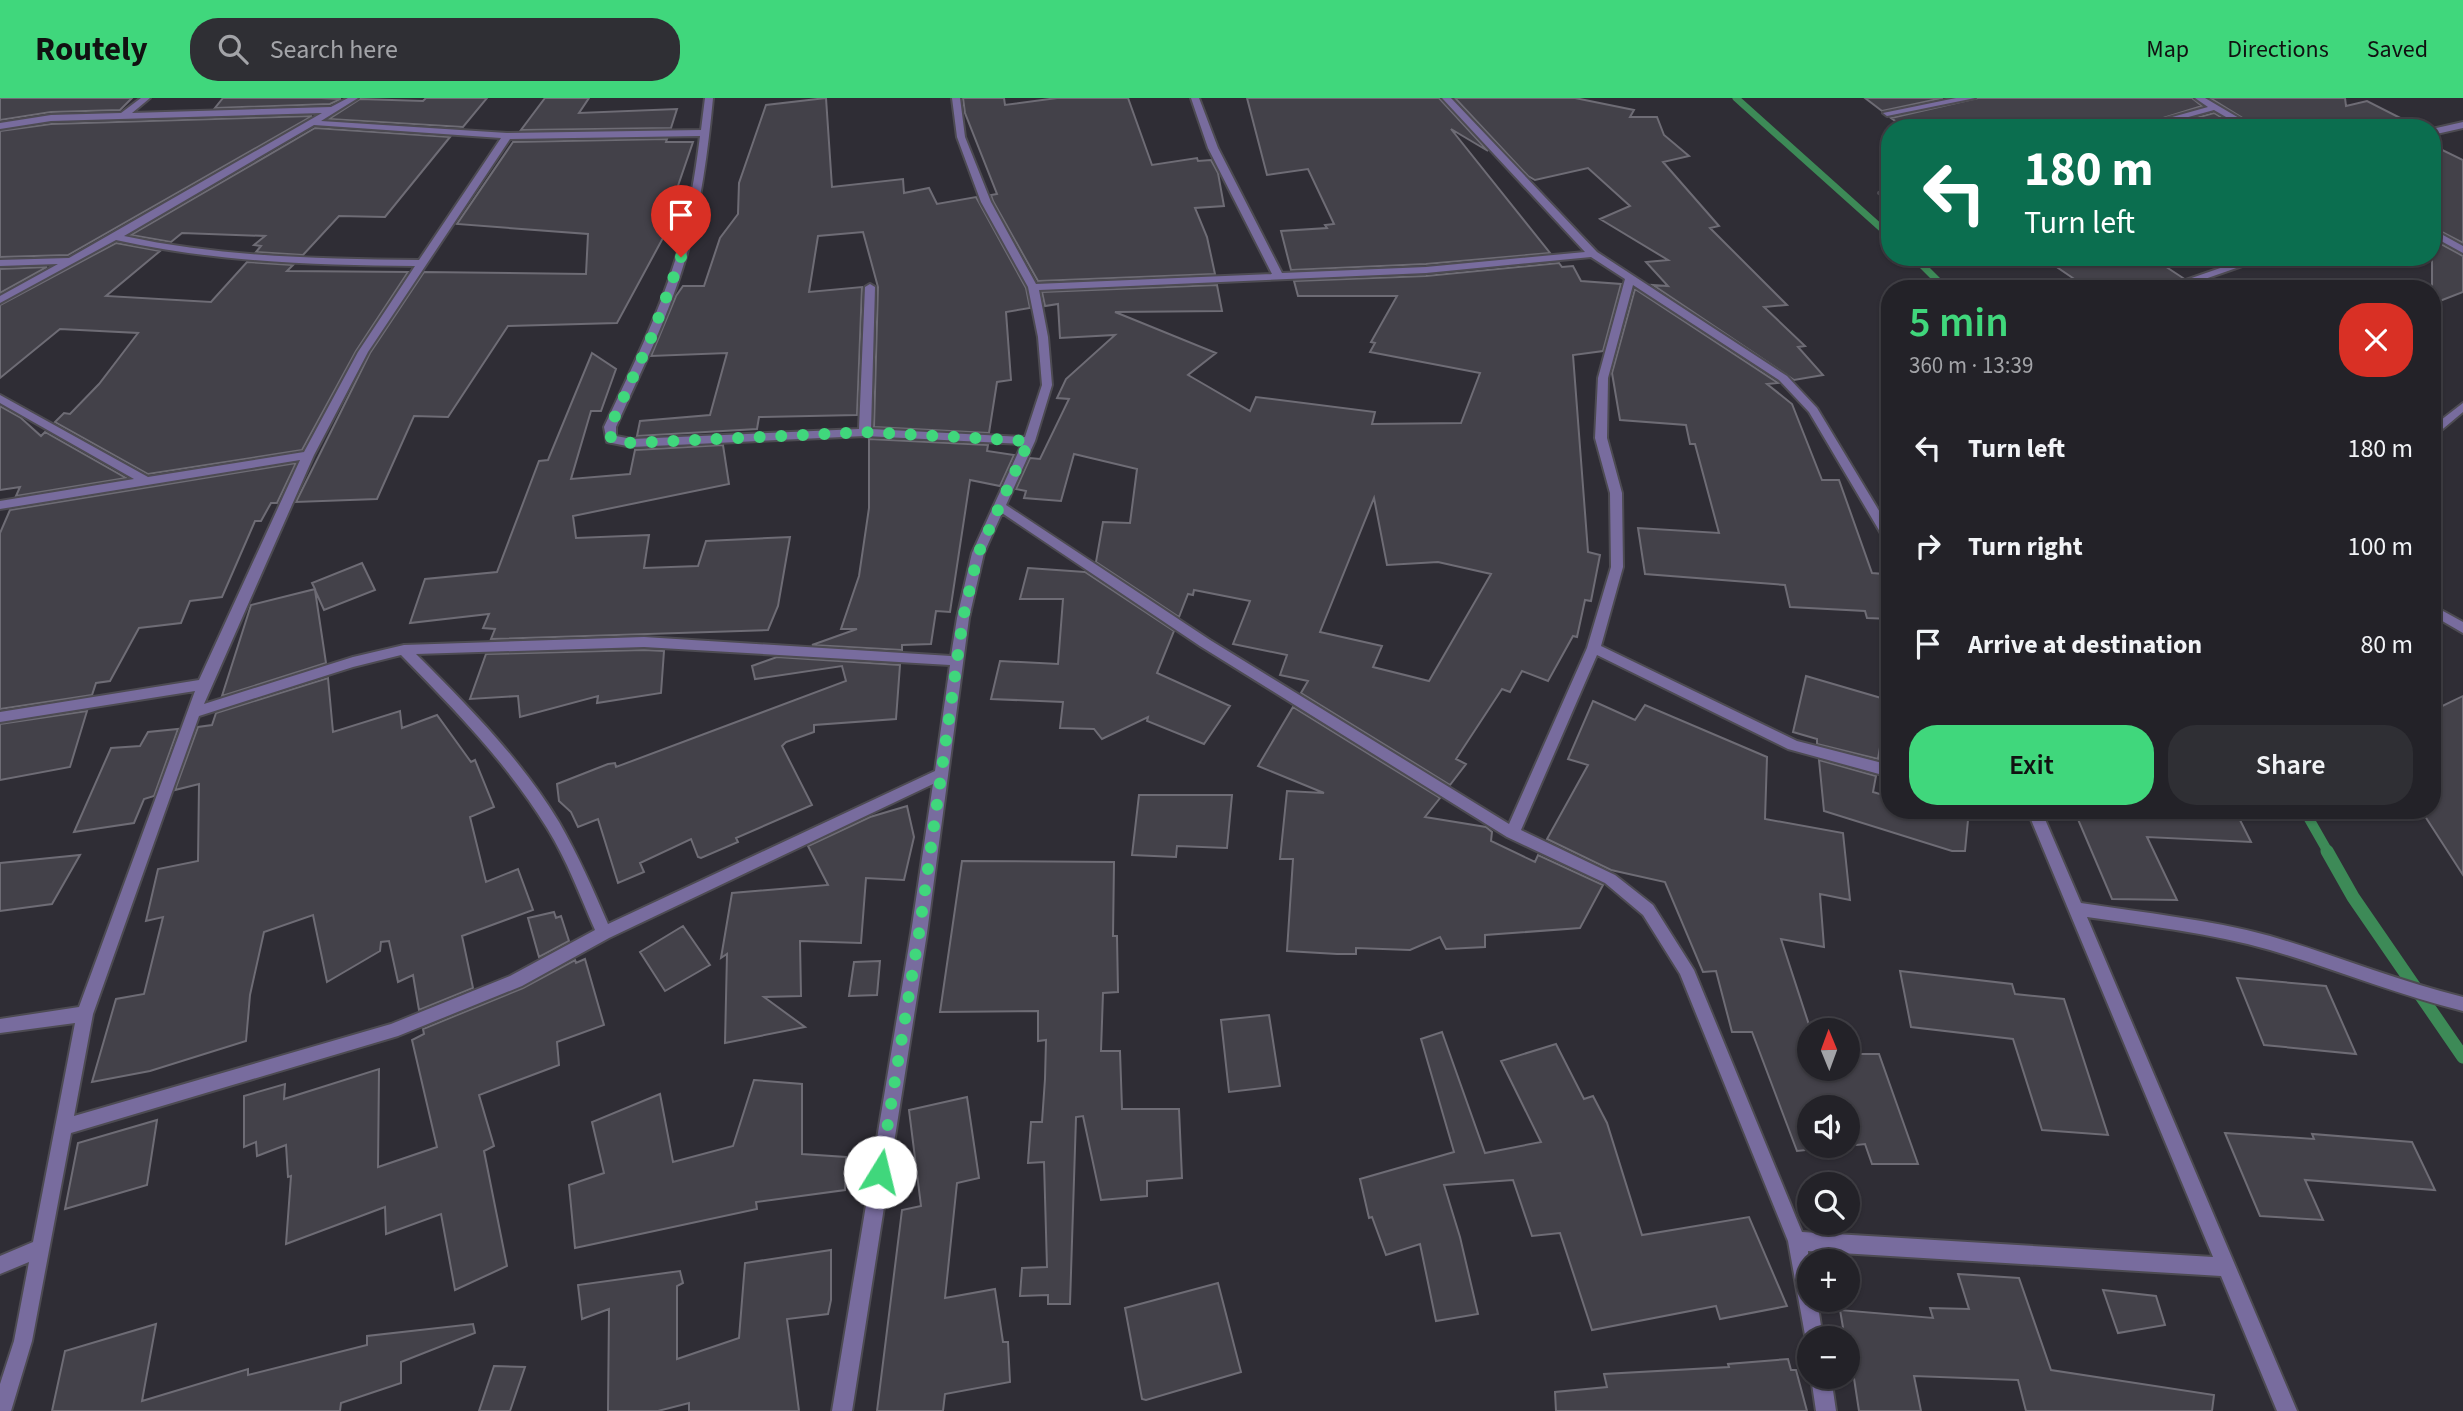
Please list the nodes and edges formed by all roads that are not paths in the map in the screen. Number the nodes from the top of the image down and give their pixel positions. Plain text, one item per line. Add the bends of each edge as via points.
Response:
1 (146, 98) edge
2 (354, 98) edge
3 (709, 98) edge
4 (956, 98) edge
5 (1195, 98) edge
6 (1446, 98) edge
7 (1972, 98) edge
8 (2199, 98) edge
9 (2216, 107) junction
10 (337, 110) junction
11 (1887, 113) dead end
12 (124, 115) junction
13 (2171, 119) edge
14 (2237, 119) edge
15 (314, 123) junction
16 (2463, 125) edge
17 (0, 126) edge
18 (2441, 130) edge
19 (706, 133) junction
20 (507, 136) junction
21 (116, 237) junction
22 (2441, 237) edge
23 (2463, 250) edge
24 (1592, 254) junction
25 (72, 261) junction
26 (0, 263) edge
27 (420, 263) junction
28 (2235, 266) edge
29 (1278, 276) junction
30 (1630, 279) junction
31 (2193, 280) edge
32 (870, 287) dead end
33 (1033, 287) junction
34 (0, 300) edge
35 (0, 398) edge
36 (2463, 407) edge
37 (2452, 420) junction
38 (2463, 426) edge
39 (2441, 428) edge
40 (865, 432) junction
41 (1029, 441) junction
42 (308, 455) junction
43 (146, 481) junction
44 (0, 505) edge
45 (1002, 506) junction
46 (1881, 524) edge
47 (2441, 615) edge
48 (2463, 628) edge
49 (1594, 648) junction
50 (404, 650) junction
51 (957, 661) junction
52 (204, 684) junction
53 (194, 712) junction
54 (0, 717) edge
55 (1881, 769) edge
56 (941, 774) junction
57 (2038, 819) edge
58 (1512, 833) junction
59 (2076, 909) junction
60 (604, 933) junction
61 (2463, 1003) edge
62 (85, 1014) junction
63 (0, 1026) edge
64 (63, 1127) junction
65 (1797, 1241) junction
66 (41, 1248) junction
67 (0, 1265) edge
68 (2227, 1267) junction
69 (1812, 1326) edge
70 (1823, 1389) edge
71 (1, 1411) edge
72 (842, 1411) edge
73 (1826, 1411) edge
74 (2287, 1411) edge

1 - 12 street
2 - 10 street
3 - 19 street
4 - 33 street via 961,137 986,202
5 - 29 street via 1213,148
6 - 24 street
7 - 11 street
8 - 9 street
9 - 13 street
9 - 14 street
10 - 12 street
10 - 15 street
12 - 17 street
15 - 20 street
15 - 21 street
16 - 18 street
19 - 20 street
19 - 40 street via 681,257 651,338 610,427 611,439 632,443
20 - 27 street
21 - 25 street
21 - 27 street via 163,249 285,261
22 - 23 street
24 - 29 street via 1426,271
24 - 30 street
25 - 26 street
25 - 34 street
27 - 42 street via 363,352
28 - 31 street
29 - 33 street
30 - 46 street via 1783,378 1813,410
30 - 49 street via 1603,378 1601,438 1616,493 1617,567
32 - 40 street
33 - 41 street via 1047,385
35 - 43 street
36 - 37 street
37 - 38 street
37 - 39 street
40 - 41 street
41 - 45 street
42 - 43 street
42 - 52 street
43 - 44 street
45 - 51 street via 978,554
45 - 58 street via 1205,643
47 - 48 street
49 - 55 street via 1793,745
49 - 58 street
50 - 51 street via 643,642
50 - 53 street
50 - 60 street via 464,710 519,776 569,852
51 - 56 street
52 - 53 street
52 - 54 street
53 - 62 street
56 - 60 street
56 - 72 street
57 - 59 street
58 - 65 street via 1610,879 1648,910 1686,970
59 - 61 street via 2270,943
59 - 68 street
60 - 64 street via 516,981 392,1031
62 - 63 street
62 - 64 street
64 - 66 street
65 - 68 street
65 - 69 street
66 - 67 street
66 - 71 street via 23,1341
68 - 74 street
70 - 73 street

